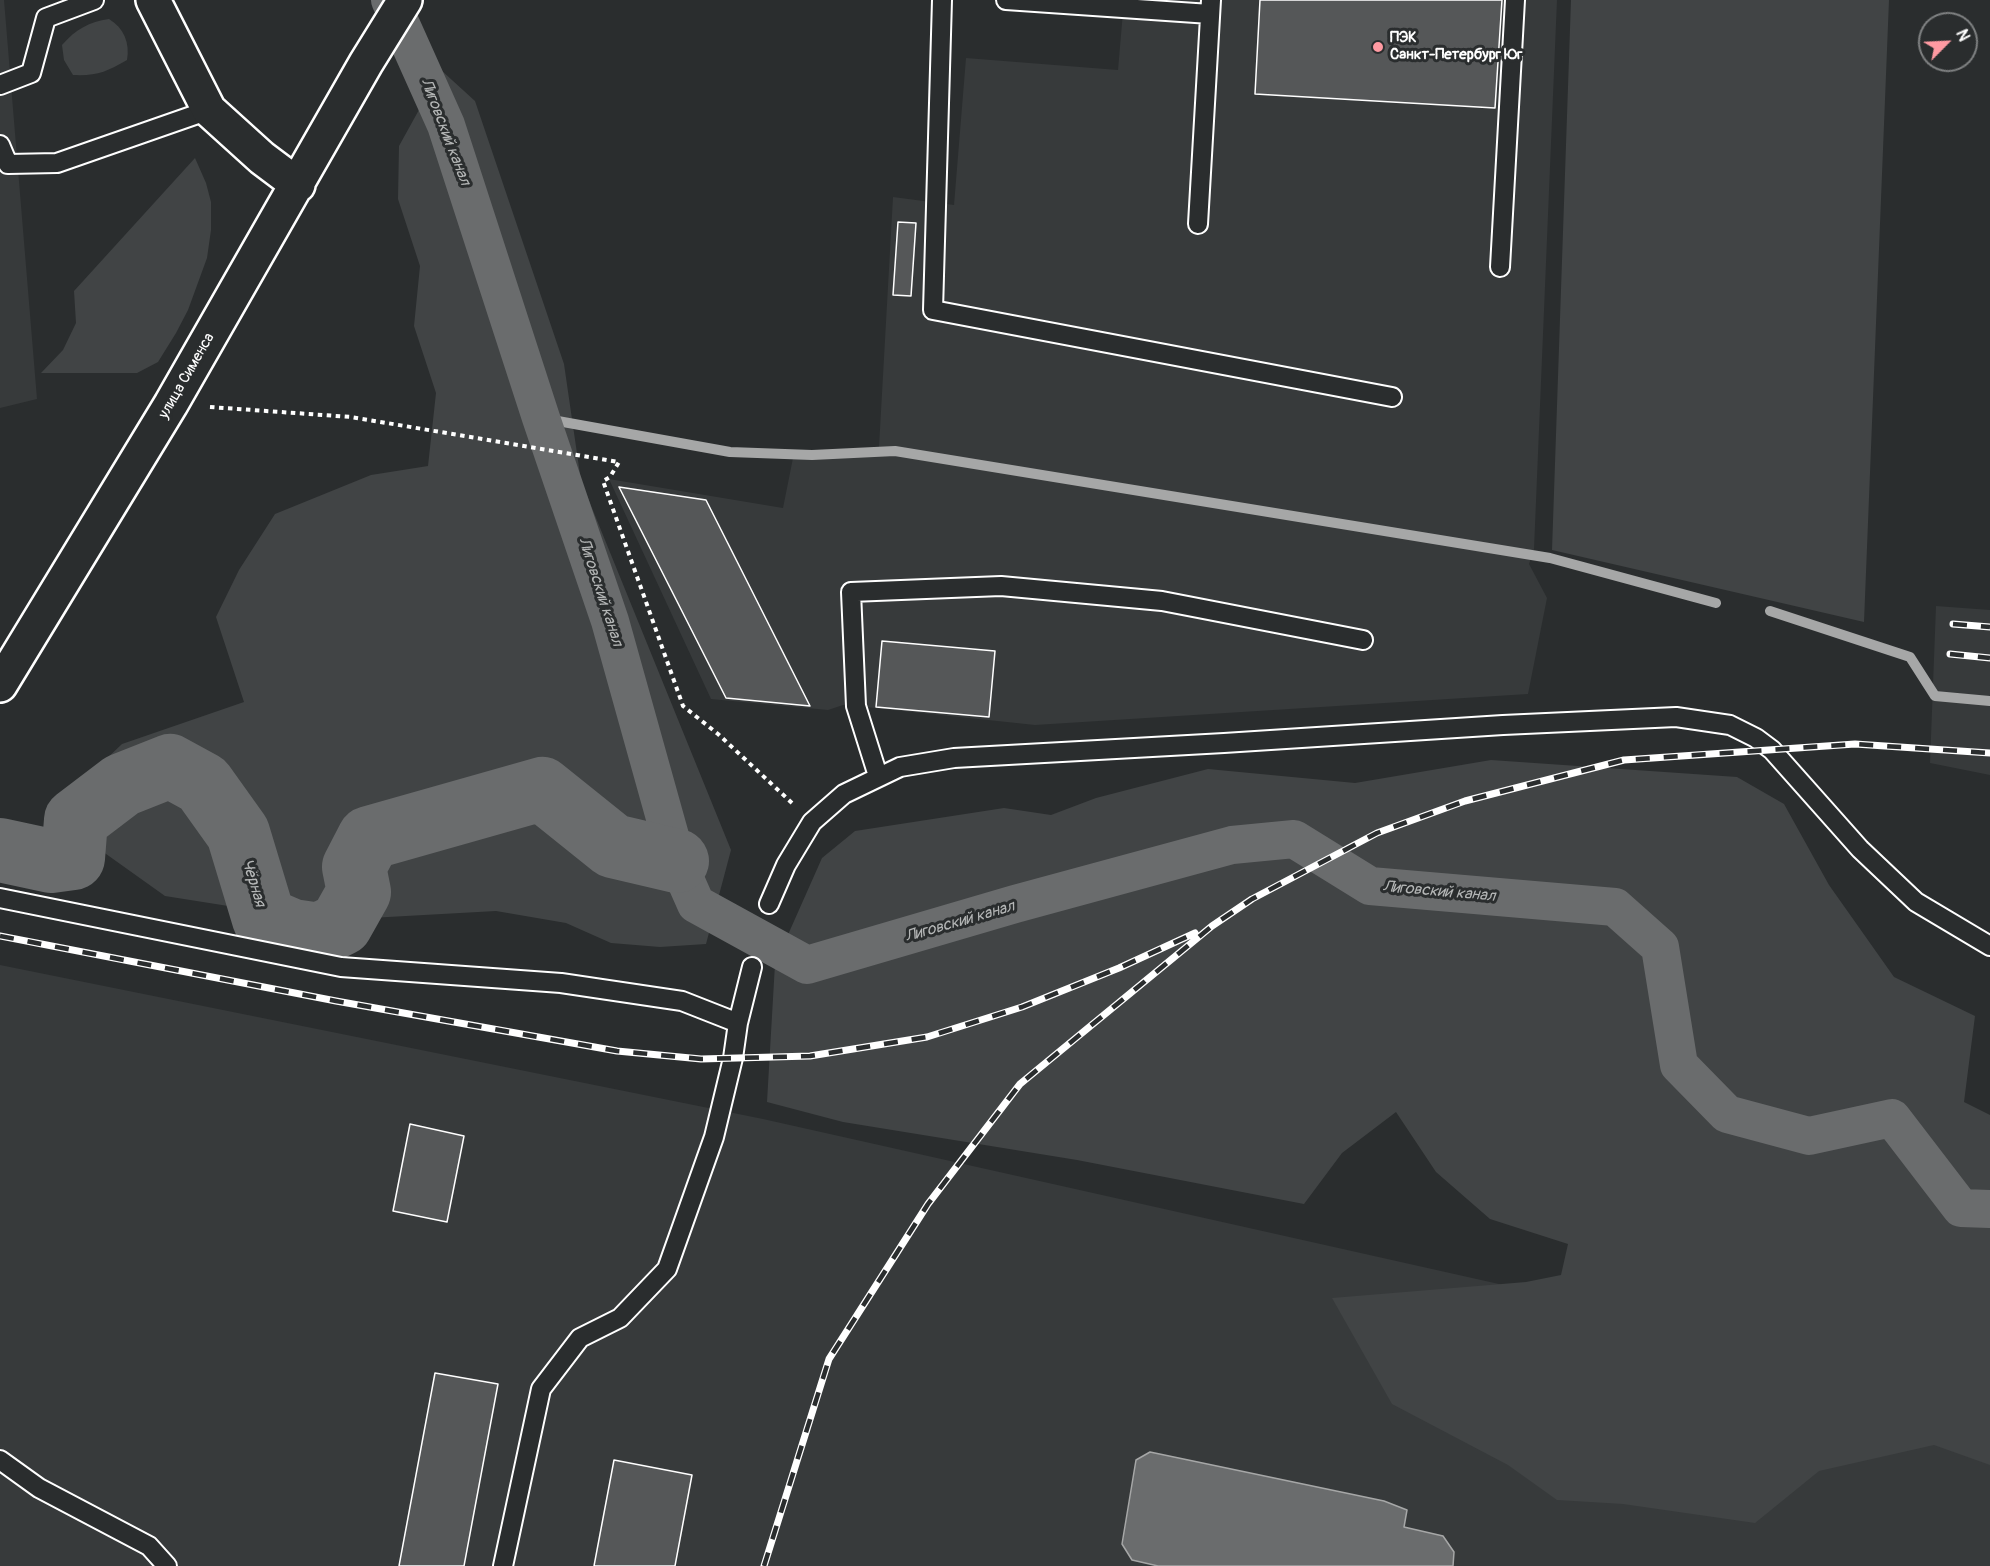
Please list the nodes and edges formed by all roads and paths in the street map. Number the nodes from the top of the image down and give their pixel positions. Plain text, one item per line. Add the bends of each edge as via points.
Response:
1 (94, 0) edge
2 (153, 0) edge
3 (405, 0) edge
4 (942, 0) edge
5 (1006, 0) edge
6 (1515, 0) edge
7 (1098, 3) edge
8 (1211, 7) edge
9 (0, 85) edge
10 (209, 110) junction
11 (0, 146) edge
12 (4, 164) edge
13 (298, 185) junction
14 (1198, 224) dead end
15 (1500, 267) dead end
16 (1392, 397) dead end
17 (210, 407) dead end
18 (1363, 640) dead end
19 (0, 684) edge
20 (878, 776) junction
21 (812, 822) junction
22 (0, 898) edge
23 (769, 904) dead end
24 (1990, 946) edge
25 (752, 967) dead end
26 (738, 1023) junction
27 (0, 1460) edge
28 (167, 1566) edge
29 (503, 1566) edge

1 - 9 lane via 46,18 31,73
2 - 10 street
3 - 13 street, улица Сименса
4 - 16 lane via 933,310
5 - 7 lane
6 - 15 lane
7 - 8 lane
8 - 14 lane
10 - 12 lane via 57,163
10 - 13 street
11 - 12 lane
13 - 19 street, улица Сименса via 171,404
17 - 21 path via 351,417 619,462 603,481 683,706
18 - 20 lane via 1162,601 1036,589 1001,586 851,592 856,706
20 - 21 lane via 844,794
20 - 24 lane via 900,767 954,758 1503,724 1676,717 1730,725 1772,750 1860,849 1916,902
21 - 23 lane via 786,865
22 - 26 lane via 341,968 561,983 682,1001
25 - 26 lane
26 - 29 lane via 714,1137 668,1269 620,1318 580,1338 541,1389
27 - 28 lane via 39,1488 149,1546

